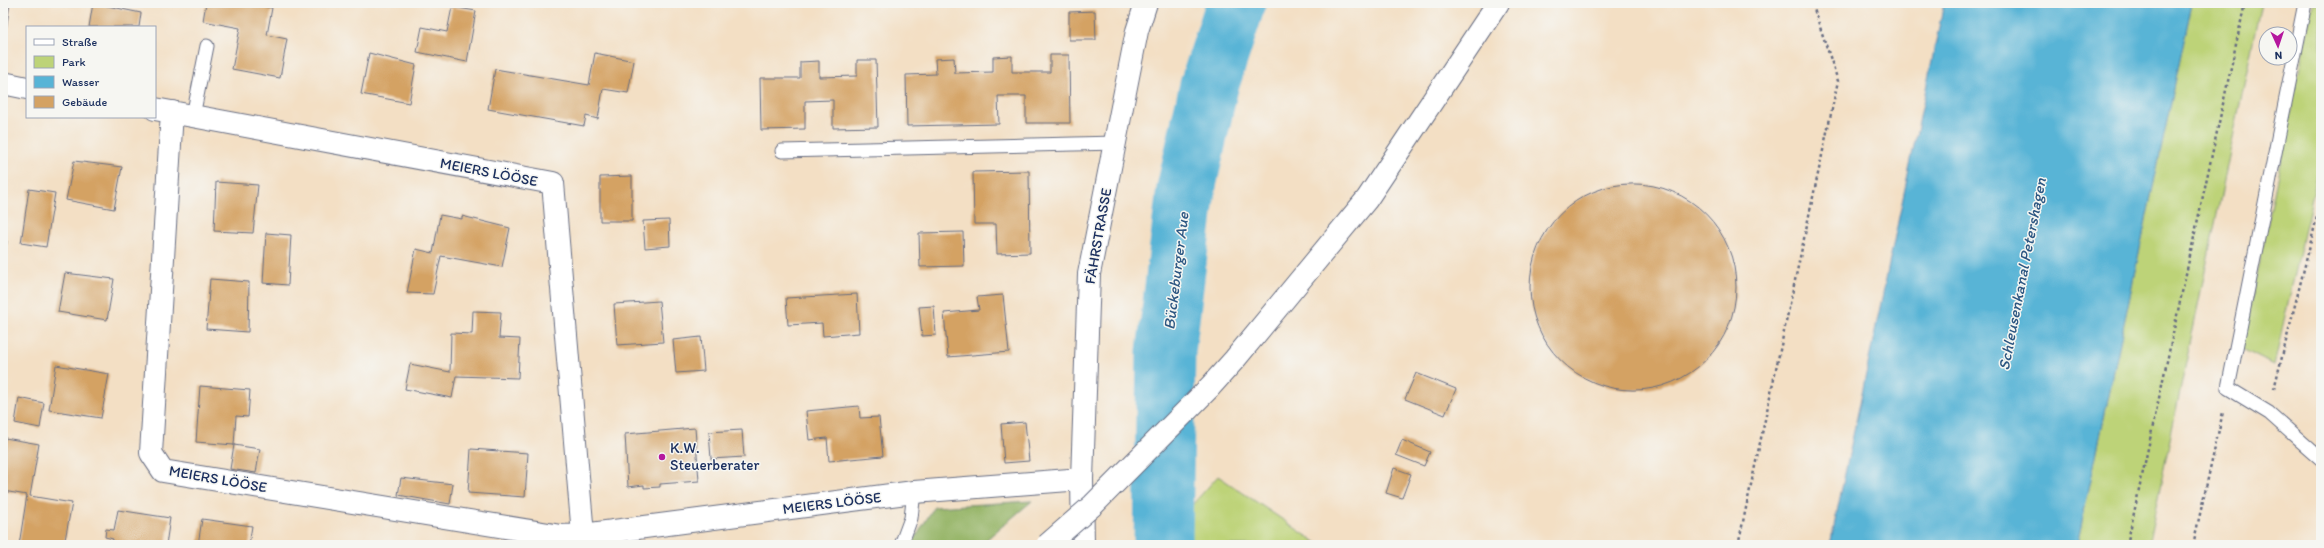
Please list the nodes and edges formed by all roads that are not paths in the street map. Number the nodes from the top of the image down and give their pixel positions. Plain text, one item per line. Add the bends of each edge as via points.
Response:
1 (1146, 3) edge
2 (1498, 3) edge
3 (2305, 3) edge
4 (207, 46) dead end
5 (3, 84) edge
6 (26, 88) edge
7 (174, 112) edge
8 (1116, 143) junction
9 (782, 151) dead end
10 (2321, 459) edge
11 (1082, 479) junction
12 (914, 492) junction
13 (583, 535) junction
14 (901, 545) edge
15 (1047, 545) edge
16 (1083, 545) edge

1 - 8 street, FÄHRSTRASSE via 1137,31
2 - 15 street, bridge via 1367,200 1235,359 1093,505
3 - 10 lane via 2228,388 2269,413
4 - 7 lane
5 - 6 street
7 - 13 street, MEIERS LÖÖSE via 552,184
7 - 13 street, MEIERS LÖÖSE via 152,454 163,471 561,536
8 - 9 lane
8 - 11 street, FÄHRSTRASSE via 1089,274
11 - 12 street, MEIERS LÖÖSE
11 - 16 street, FÄHRSTRASSE
12 - 13 street, MEIERS LÖÖSE
12 - 14 lane via 911,518

